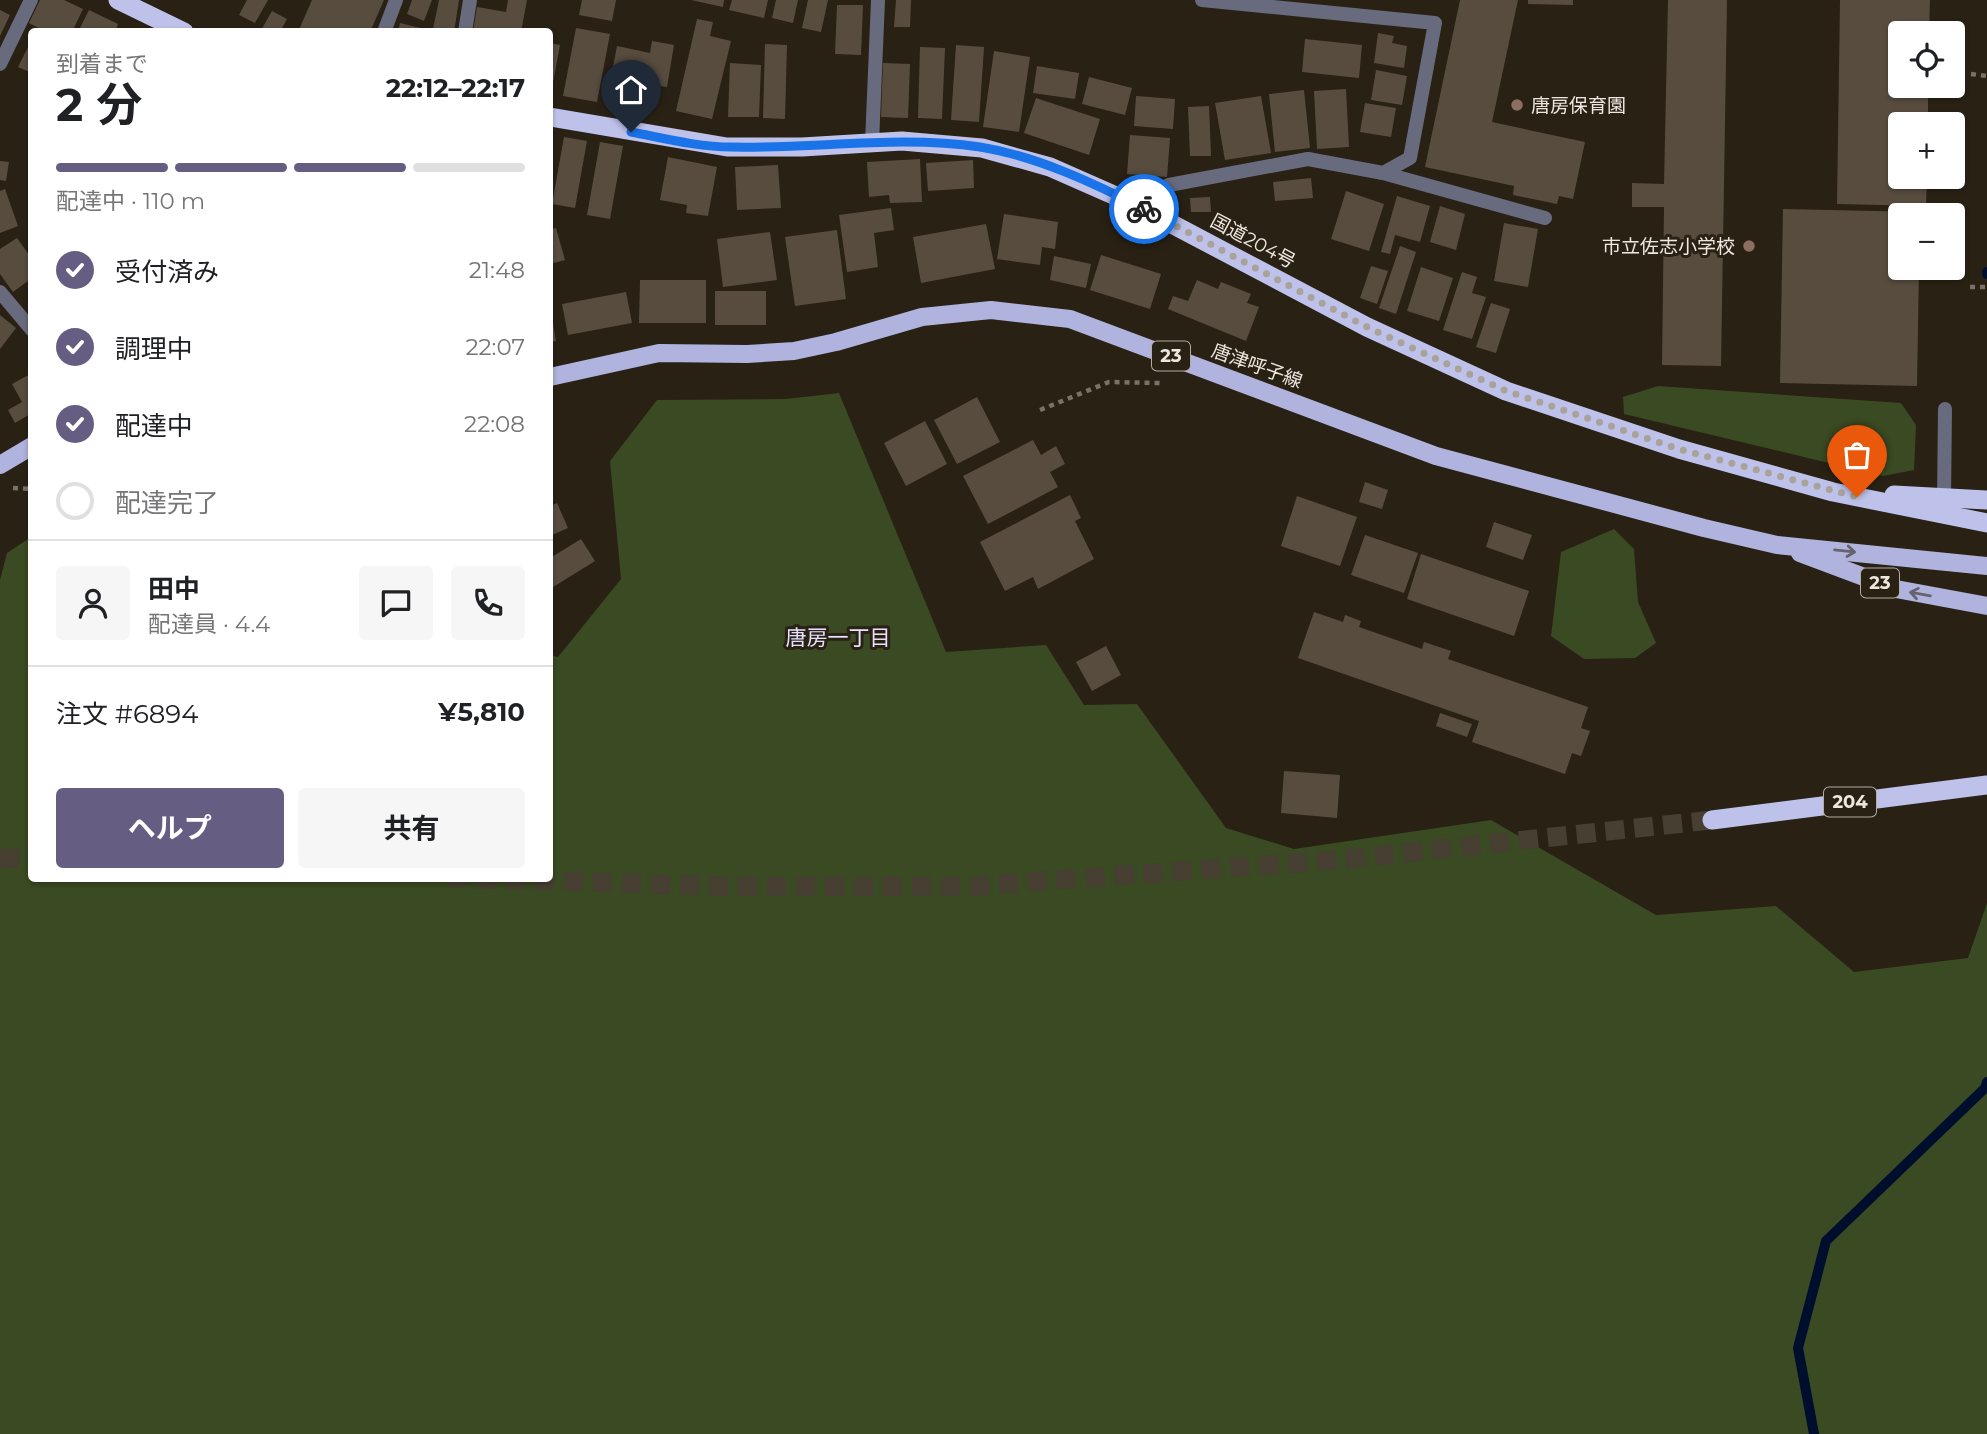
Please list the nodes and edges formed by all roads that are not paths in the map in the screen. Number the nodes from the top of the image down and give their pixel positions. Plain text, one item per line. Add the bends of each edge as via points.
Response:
1 (31, 0) edge
2 (118, 0) edge
3 (396, 0) edge
4 (470, 0) edge
5 (878, 0) edge
6 (1202, 0) edge
7 (176, 28) edge
8 (386, 28) edge
9 (466, 28) edge
10 (0, 64) edge
11 (553, 118) edge
12 (872, 143) junction
13 (1382, 173) junction
14 (1134, 204) junction
15 (1545, 218) dead end
16 (0, 292) edge
17 (28, 325) edge
18 (553, 376) edge
19 (1945, 409) dead end
20 (28, 448) edge
21 (0, 465) edge
22 (1833, 492) junction
23 (1944, 498) junction
24 (1987, 500) edge
25 (1987, 523) edge
26 (1777, 545) junction
27 (1987, 566) edge
28 (1987, 606) edge
29 (1987, 785) edge
30 (1712, 820) tunnel mouth

1 - 10 street
2 - 7 highway
3 - 8 street
4 - 9 street
5 - 12 street
6 - 13 street via 1435,23 1410,158
11 - 12 highway, 国道204号 via 727,148
12 - 14 highway, 国道204号 via 982,148 1050,167
13 - 14 street via 1308,159 1169,185
13 - 15 street
14 - 22 highway, 国道204号 via 1367,327 1506,391 1679,449
16 - 17 street
18 - 26 main road, 唐津呼子線 / 23 via 659,353 794,351 922,317 991,310 1070,319 1436,456
19 - 23 street
20 - 21 main road
22 - 23 highway, 国道204号
22 - 25 highway, 国道204号
23 - 24 highway, 国道204号
26 -> 27 main road, 唐津呼子線 / 23
28 -> 26 main road, 唐津呼子線 / 23 via 1896,589
29 - 30 highway, 204

